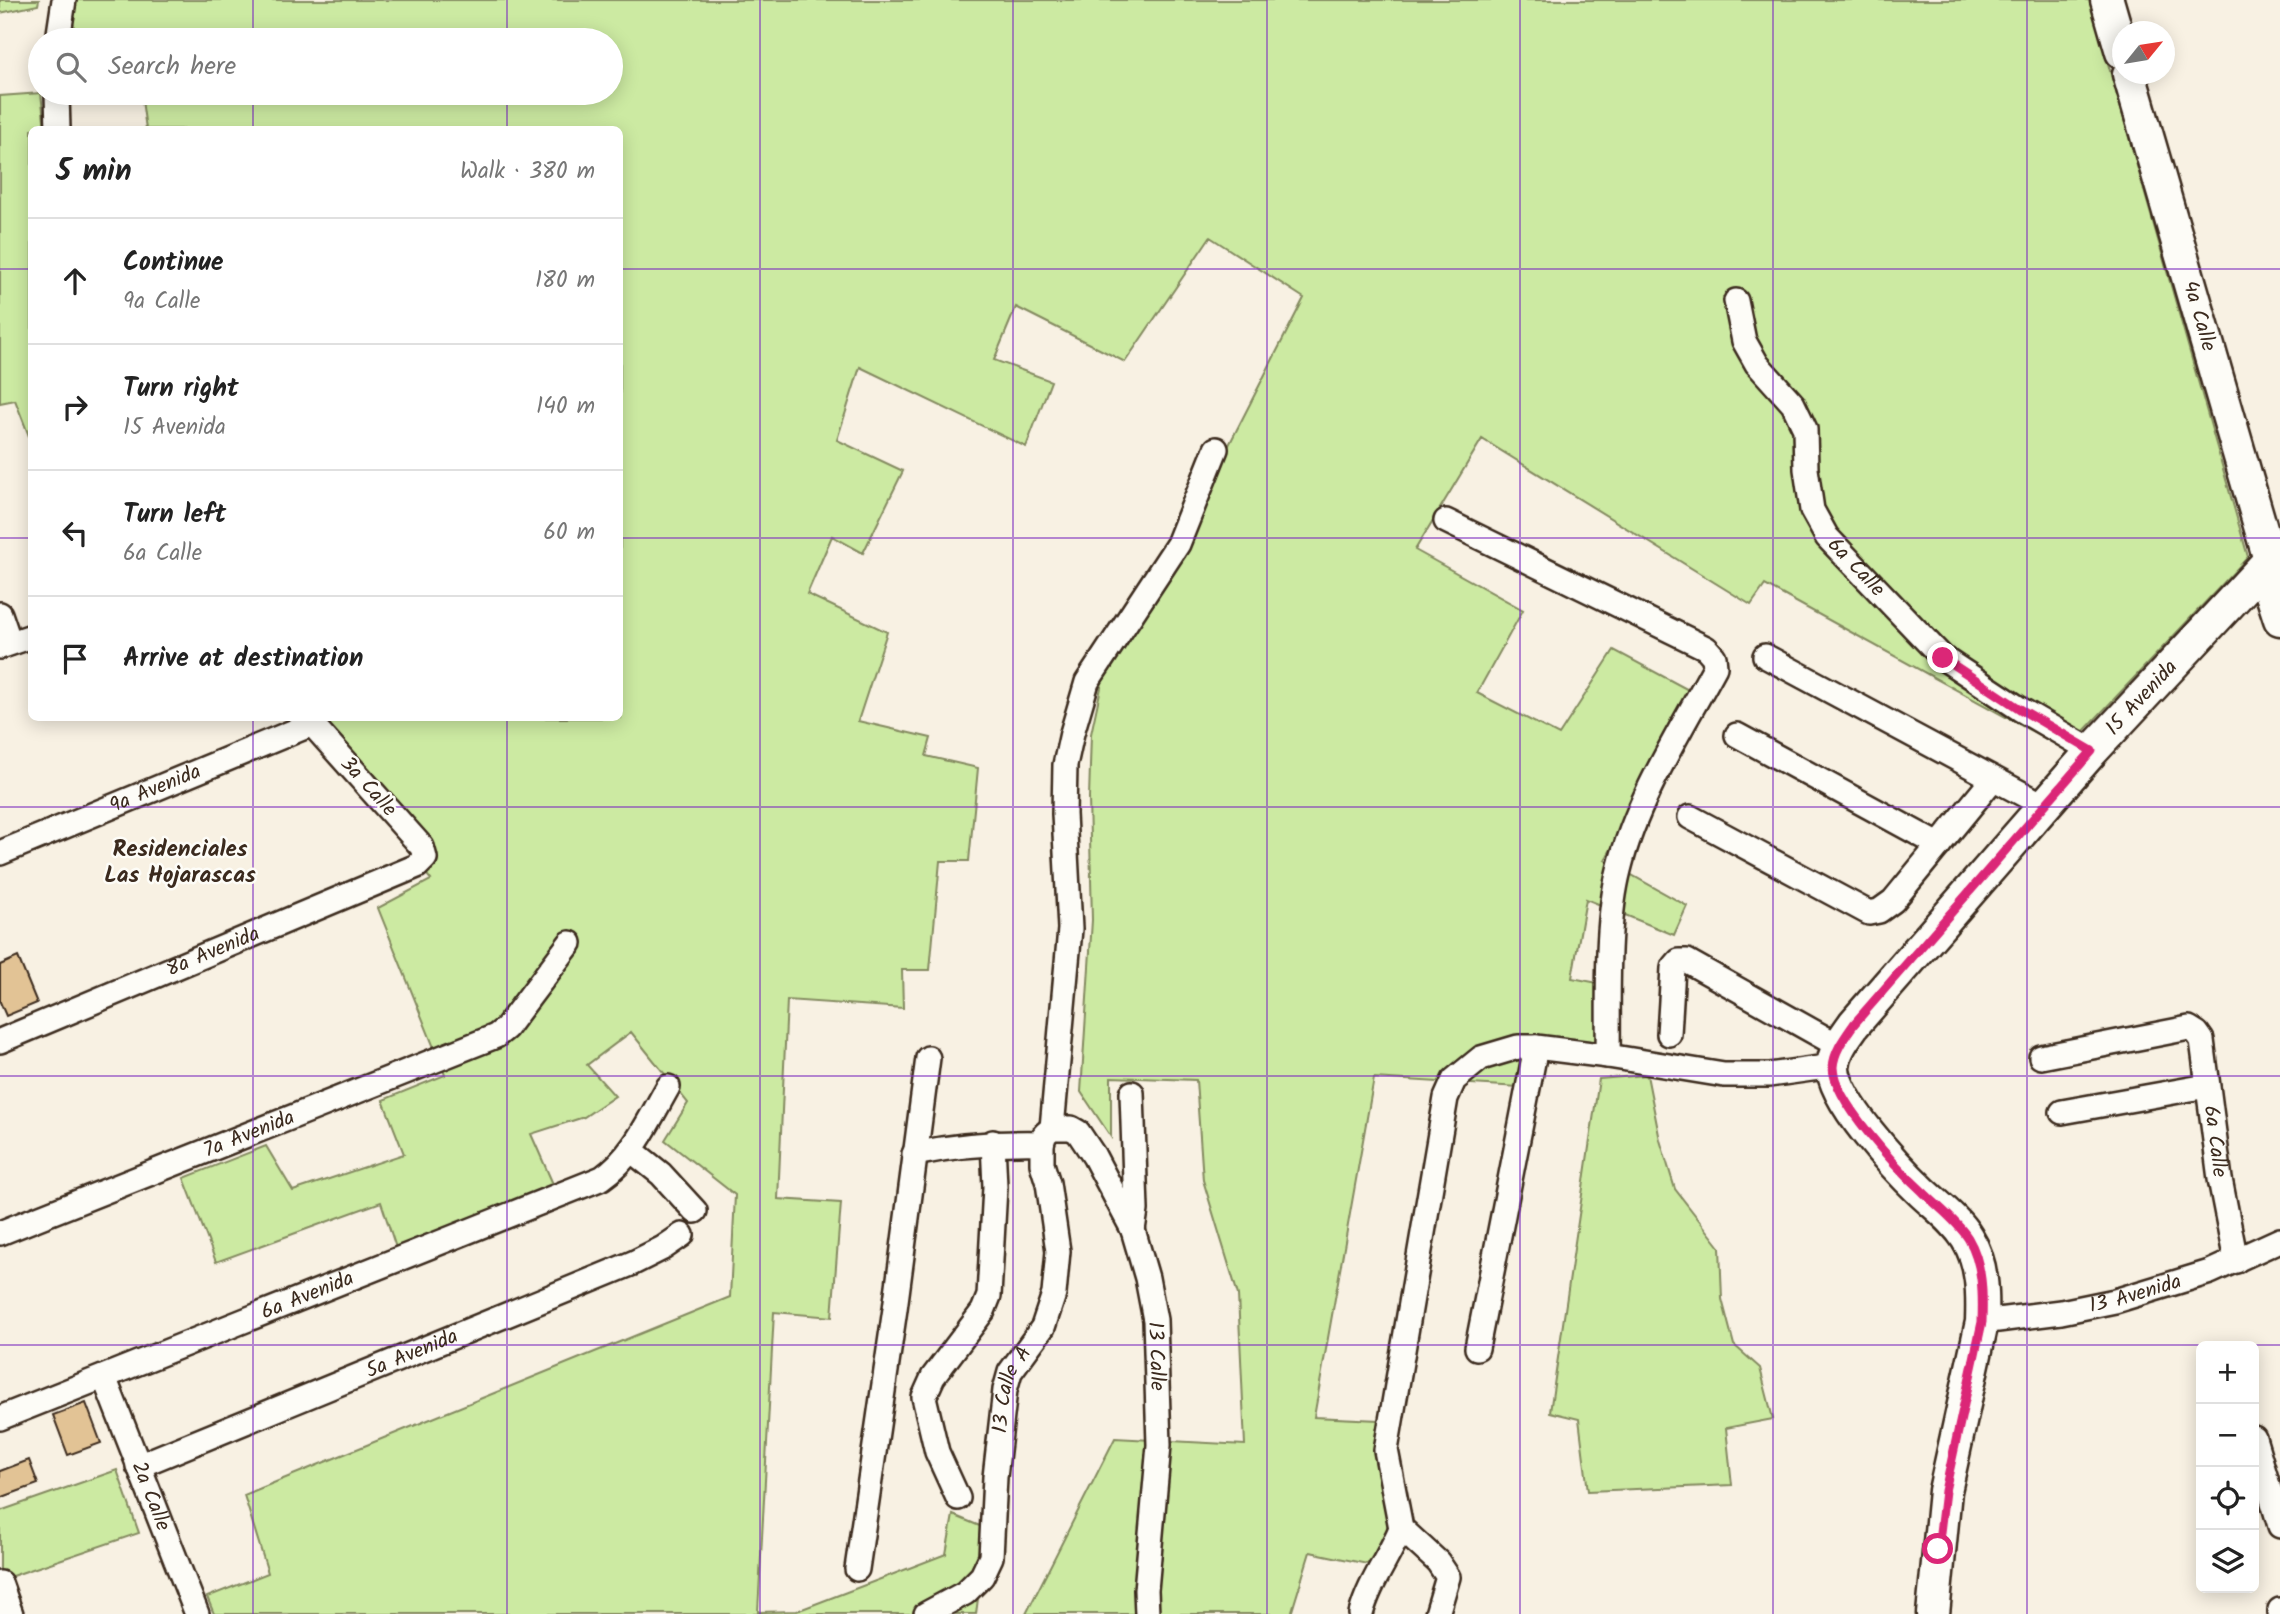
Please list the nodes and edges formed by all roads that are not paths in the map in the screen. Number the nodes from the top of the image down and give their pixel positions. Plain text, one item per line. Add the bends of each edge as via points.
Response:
1 (64, 0) edge
2 (2107, 0) edge
3 (2113, 21) edge
4 (60, 28) edge
5 (2132, 84) edge
6 (57, 105) edge
7 (58, 126) edge
8 (1735, 301) dead end
9 (1216, 449) dead end
10 (1446, 521) dead end
11 (2277, 556) edge
12 (0, 614) edge
13 (2280, 619) edge
14 (14, 642) edge
15 (1766, 656) dead end
16 (310, 721) edge
17 (1737, 736) dead end
18 (2092, 751) junction
19 (1993, 779) junction
20 (2045, 806) junction
21 (1690, 817) dead end
22 (1939, 845) junction
23 (0, 853) edge
24 (425, 858) joint
25 (570, 943) dead end
26 (1669, 1034) dead end
27 (0, 1041) edge
28 (1536, 1046) junction
29 (1608, 1056) junction
30 (1836, 1056) junction
31 (2041, 1057) dead end
32 (928, 1058) dead end
33 (2207, 1086) junction
34 (667, 1087) dead end
35 (1132, 1093) dead end
36 (2062, 1112) dead end
37 (1052, 1133) junction
38 (636, 1142) junction
39 (993, 1142) junction
40 (914, 1154) junction
41 (695, 1211) dead end
42 (1133, 1230) junction
43 (0, 1233) edge
44 (682, 1235) dead end
45 (2280, 1240) edge
46 (2236, 1261) junction
47 (1982, 1322) junction
48 (1477, 1348) dead end
49 (104, 1377) junction
50 (0, 1418) edge
51 (2259, 1455) edge
52 (138, 1466) junction
53 (958, 1498) dead end
54 (2280, 1526) edge
55 (1401, 1528) junction
56 (857, 1569) dead end
57 (0, 1583) edge
58 (11, 1614) edge
59 (197, 1614) edge
60 (926, 1614) edge
61 (1147, 1614) edge
62 (1361, 1614) edge
63 (1437, 1614) edge
64 (1933, 1614) edge

1 - 4 street
2 - 3 street
5 - 11 street, 4a Calle
6 - 7 street
8 - 18 street, 6a Calle via 1744,341 1757,364 1793,404 1805,429 1812,510 1827,537 1943,658
9 - 37 street, 13 Calle A via 1178,544 1087,682 1072,733 1065,765 1064,814 1070,929
10 - 29 street via 1706,648 1714,657 1715,667 1650,790 1619,870 1611,936
11 - 13 street, 4a Calle via 2267,579
11 - 18 street, 15 Avenida
12 - 14 street
15 - 19 street
16 - 23 street, 9a Avenida
16 - 24 street, 3a Calle via 422,847
17 - 22 street
18 - 20 street, 15 Avenida
19 - 20 street
19 - 22 street
20 - 30 street, 15 Avenida via 1854,1024
21 - 22 street via 1869,914 1893,901
24 - 27 street, 8a Avenida via 417,866
25 - 43 street, 7a Avenida via 496,1036
26 - 30 street via 1673,968 1679,961 1687,961
28 - 29 street
28 - 48 street
28 - 55 street via 1481,1058 1454,1080 1446,1098 1385,1450
29 - 30 street via 1724,1075 1769,1075
30 - 47 street via 1836,1086 1854,1114 1968,1239 1978,1263
31 - 33 street, 6a Calle via 2189,1028 2202,1040
32 - 40 street
33 - 36 street
33 - 46 street, 6a Calle
34 - 38 street
35 - 42 street
37 - 39 street
37 - 42 street, 13 Calle via 1071,1128 1078,1132
37 - 60 street, 13 Calle A via 1042,1164 1058,1251 1054,1294 1043,1327 1010,1372 1005,1390 992,1557 965,1593
38 - 41 street
38 - 49 street, 6a Avenida via 602,1178
39 - 40 street
39 - 53 street via 989,1296 924,1397 937,1452
40 - 56 street
42 - 61 street, 13 Calle via 1156,1320 1159,1446
44 - 52 street, 5a Avenida via 633,1263
45 - 46 street, 13 Avenida
46 - 47 street, 13 Avenida via 2115,1301
47 - 64 street via 1945,1491
49 - 50 street, 6a Avenida
49 - 52 street, 2a Calle
51 - 54 street
52 - 59 street, 2a Calle
55 - 62 street via 1365,1597
55 - 63 street via 1448,1577
57 - 58 street

